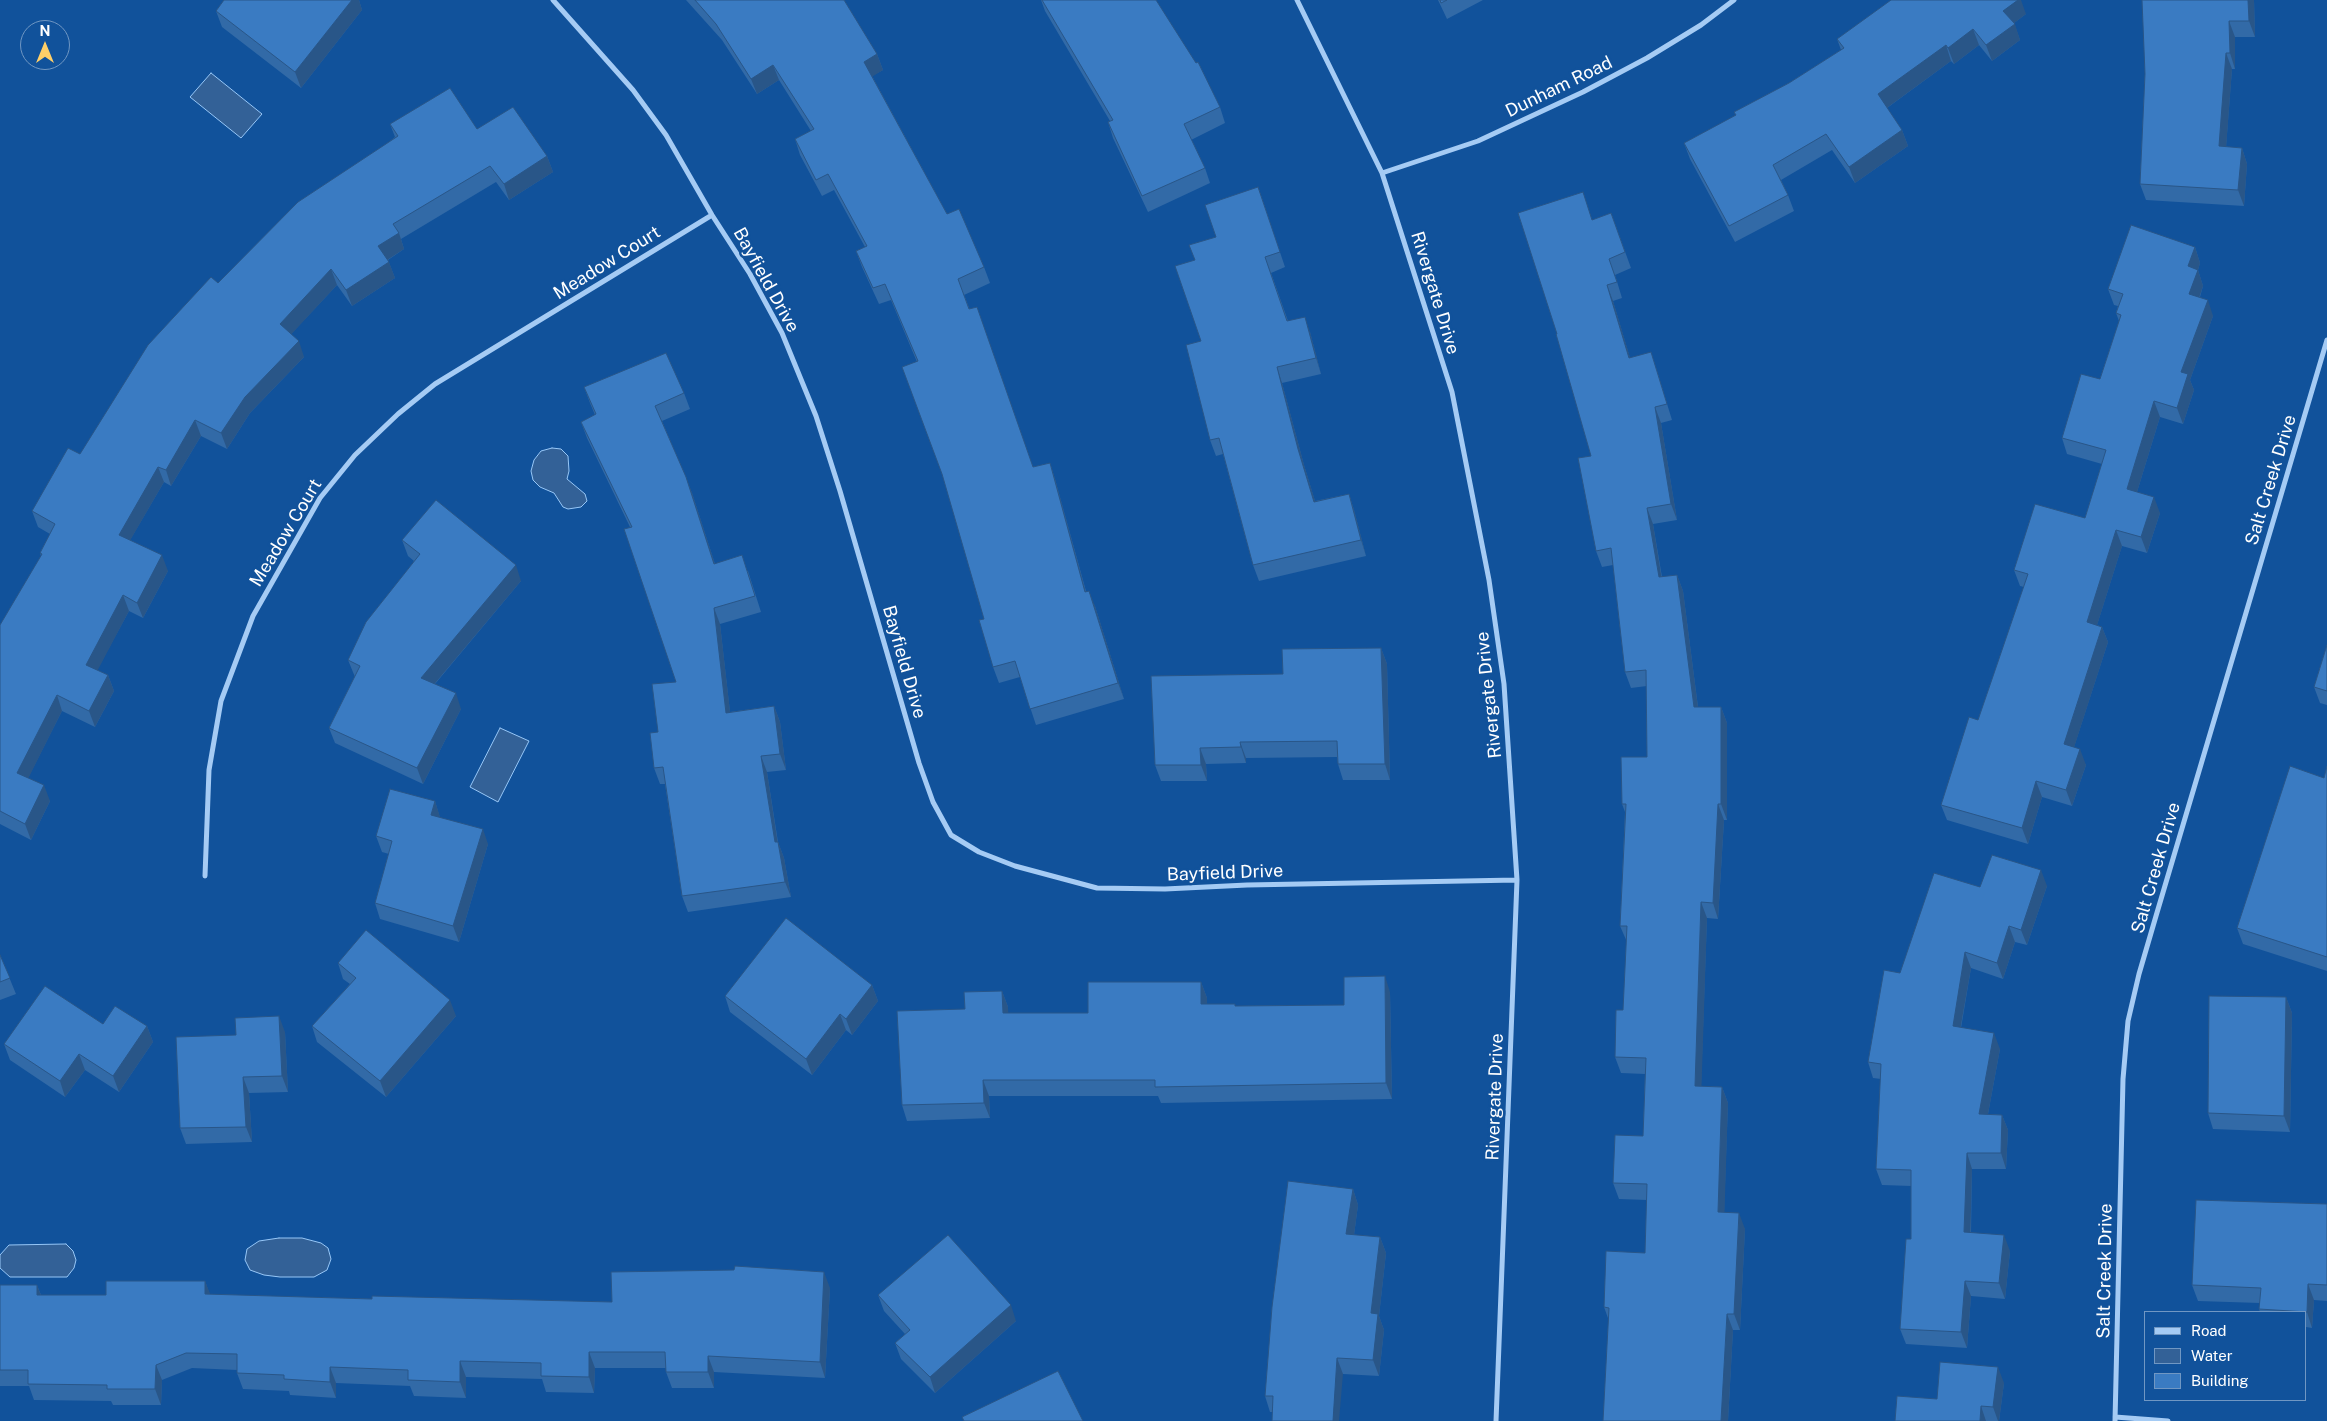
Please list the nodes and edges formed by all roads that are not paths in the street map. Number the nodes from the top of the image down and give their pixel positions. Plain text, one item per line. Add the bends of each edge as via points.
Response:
1 (553, 0) edge
2 (1297, 0) edge
3 (1734, 0) edge
4 (1382, 173) junction
5 (712, 214) junction
6 (2327, 340) edge
7 (205, 876) dead end
8 (1517, 880) junction
9 (2115, 1419) edge
10 (1496, 1421) edge
11 (2168, 1421) edge

1 - 5 street, Bayfield Drive via 633,90 666,135
2 - 4 street, Rivergate Drive
3 - 4 street, Dunham Road via 1648,58 1583,92 1478,141
4 - 8 street, Rivergate Drive via 1452,392 1489,580 1504,684
5 - 7 street, Meadow Court via 435,384 356,455 320,498 253,616 221,701 209,770
5 - 8 street, Bayfield Drive via 782,333 816,416 919,762 933,802 951,835 979,852 1015,866 1097,888
6 - 9 street, Salt Creek Drive via 2139,974 2128,1021 2123,1079
8 - 10 street, Rivergate Drive
9 - 11 street

